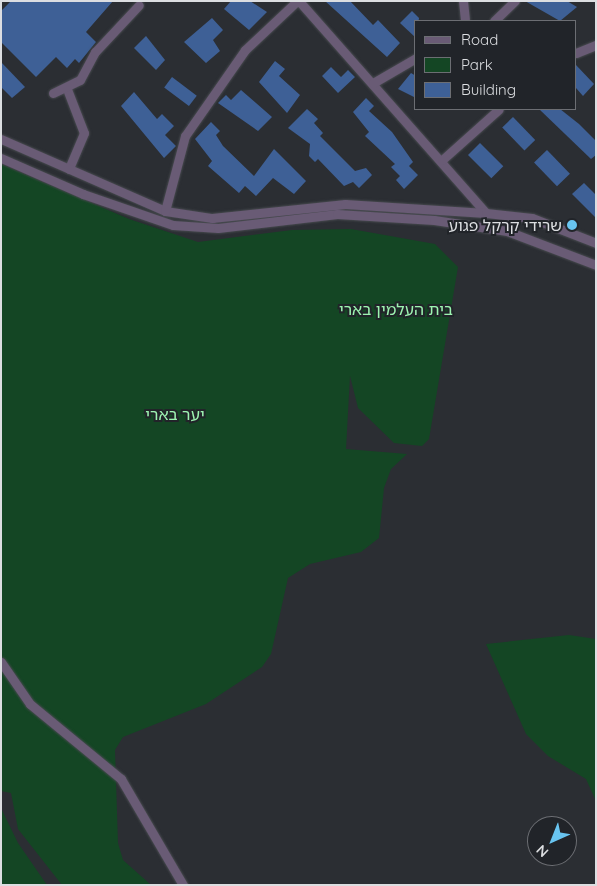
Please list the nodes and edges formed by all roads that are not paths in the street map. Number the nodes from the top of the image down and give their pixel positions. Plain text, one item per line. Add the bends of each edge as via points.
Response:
1 (298, 1) edge
2 (463, 1) edge
3 (515, 1) edge
4 (139, 5) dead end
5 (467, 20) edge
6 (495, 20) edge
7 (596, 45) edge
8 (577, 53) edge
9 (414, 59) edge
10 (373, 83) junction
11 (67, 89) junction
12 (53, 93) dead end
13 (498, 110) edge
14 (1, 139) edge
15 (1, 158) edge
16 (442, 160) junction
17 (69, 169) junction
18 (165, 211) junction
19 (486, 213) junction
20 (596, 243) edge
21 (596, 265) edge
22 (1, 662) edge
23 (183, 885) edge

1 - 10 street
1 - 18 street via 245,50 184,136
2 - 5 street
3 - 6 street
4 - 11 street
7 - 8 street
9 - 10 street
10 - 16 street
11 - 12 street
11 - 17 street via 84,133
13 - 16 street
14 - 17 street
15 - 21 street via 83,194 173,225 218,228 338,214 434,220 507,231
16 - 19 street
17 - 18 street
18 - 19 street via 212,218 344,204
19 - 20 street via 532,218
22 - 23 street via 30,704 121,779

